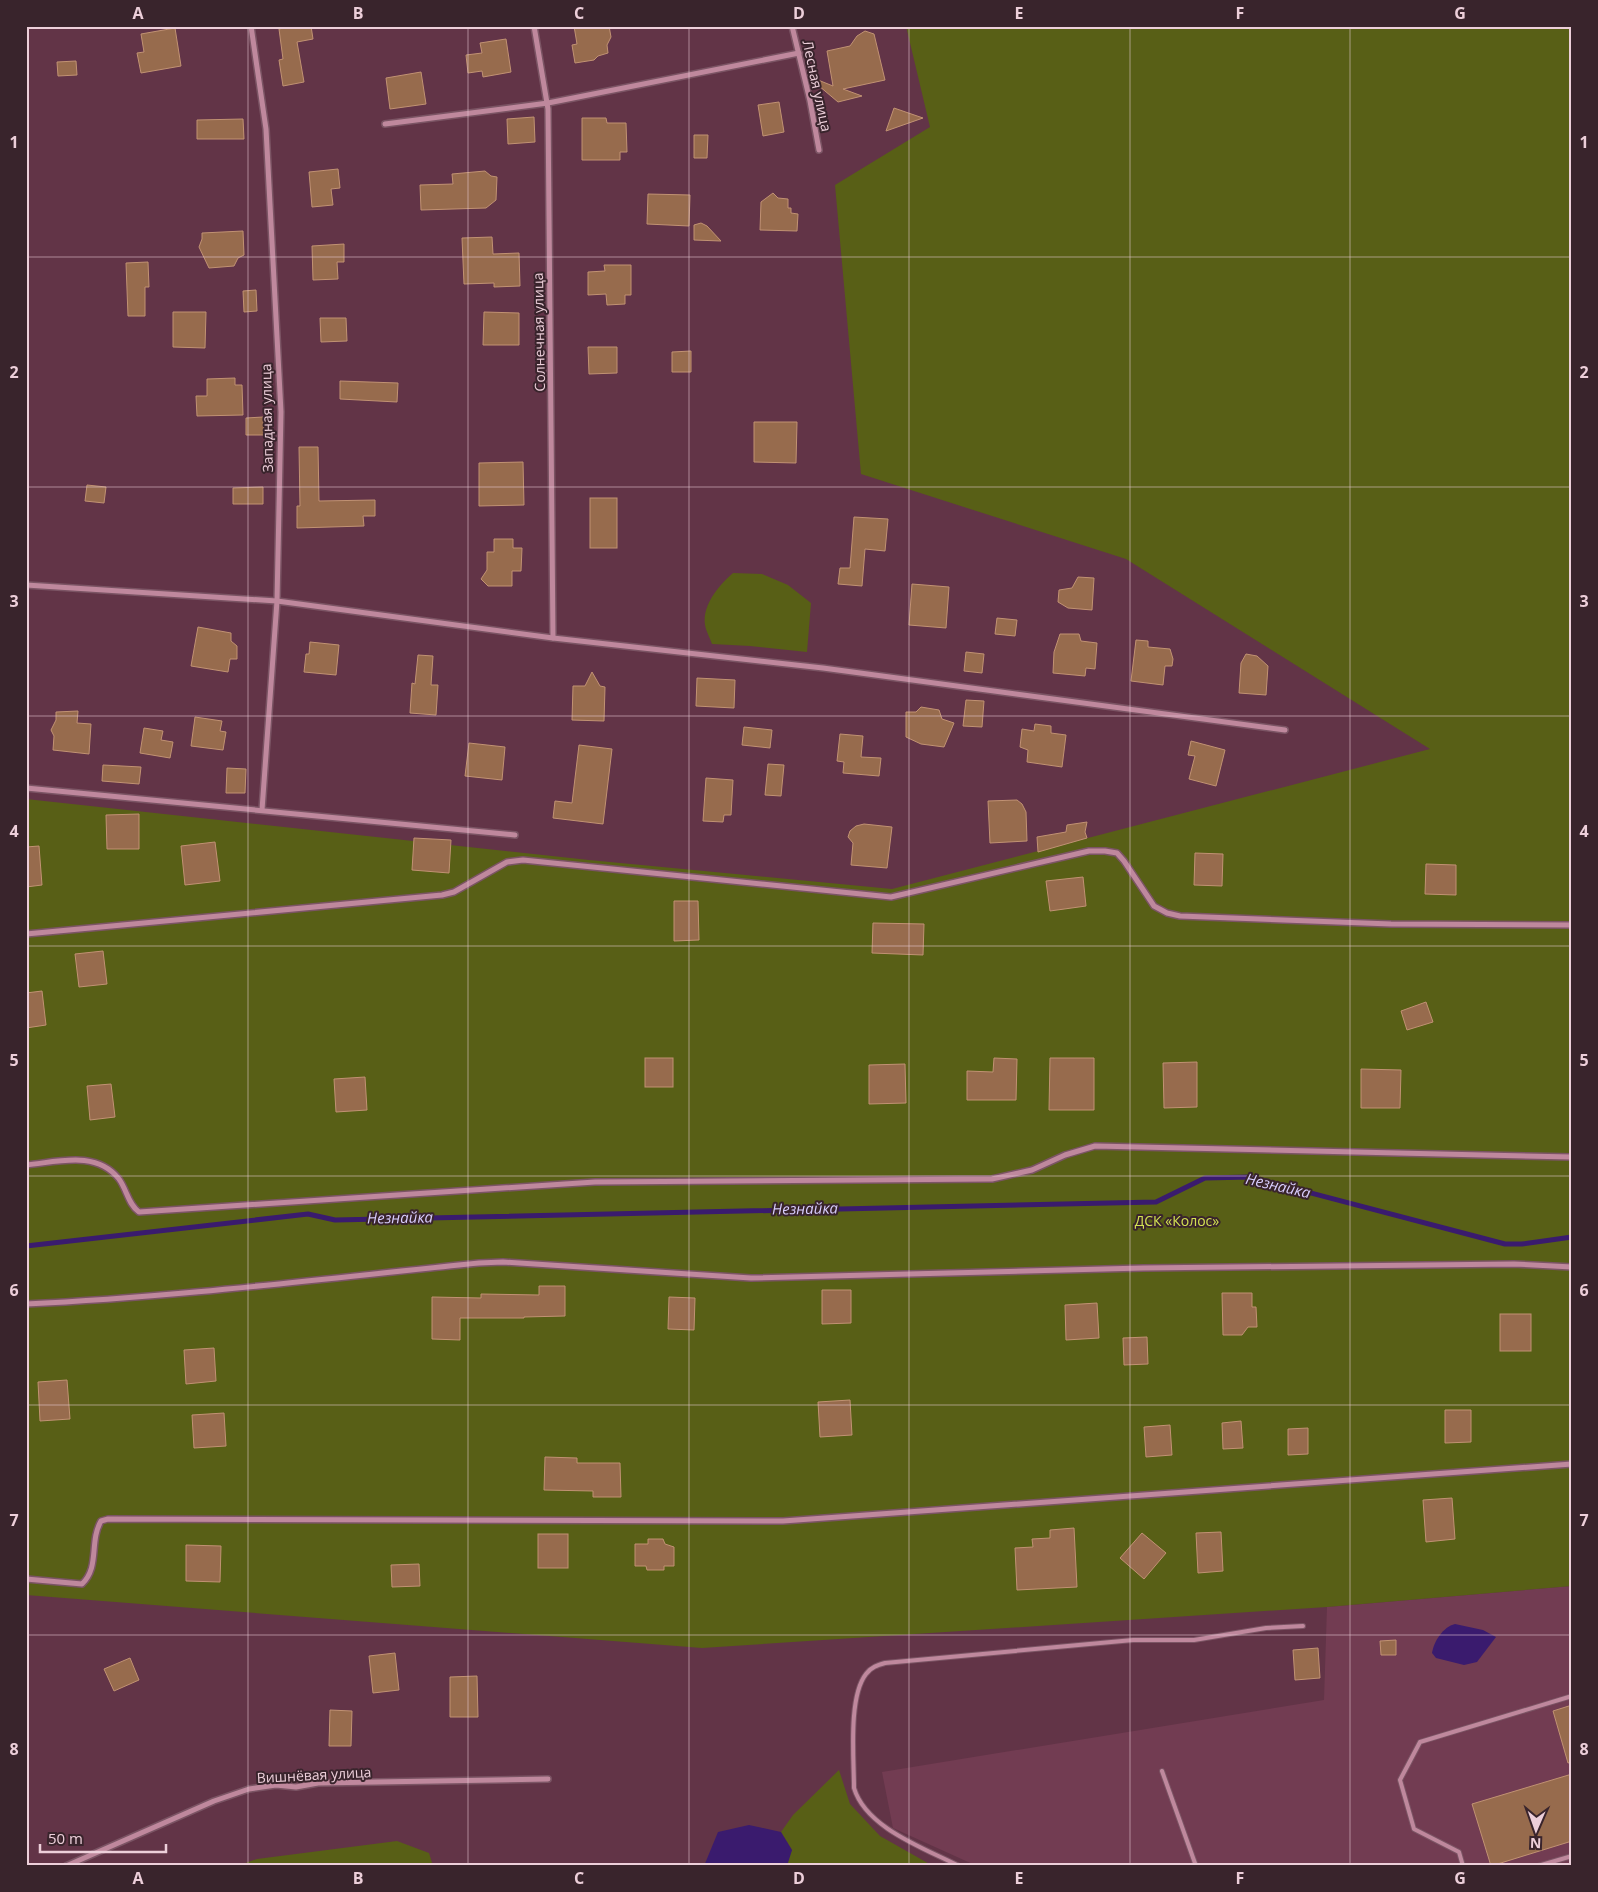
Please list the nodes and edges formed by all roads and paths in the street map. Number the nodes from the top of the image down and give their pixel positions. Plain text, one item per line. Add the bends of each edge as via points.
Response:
1 (251, 26) edge
2 (534, 26) edge
3 (792, 26) edge
4 (799, 54) junction
5 (548, 103) junction
6 (385, 124) dead end
7 (819, 150) dead end
8 (26, 585) edge
9 (277, 601) junction
10 (553, 638) junction
11 (1285, 730) dead end
12 (26, 788) edge
13 (262, 810) junction
14 (515, 835) dead end
15 (1572, 925) edge
16 (26, 934) edge
17 (1572, 1157) edge
18 (26, 1165) edge
19 (1572, 1266) edge
20 (26, 1304) edge
21 (1572, 1464) edge
22 (26, 1579) edge
23 (1302, 1626) dead end
24 (1572, 1696) edge
25 (1162, 1771) dead end
26 (548, 1779) dead end
27 (1572, 1856) edge
28 (66, 1866) edge
29 (959, 1866) edge
30 (1196, 1866) edge
31 (1463, 1866) edge
32 (1538, 1866) edge

1 - 9 street, Западная улица via 266,130 281,412
2 - 5 street, Солнечная улица
3 - 4 street, Лесная улица
4 - 5 street
4 - 7 street, Лесная улица
5 - 6 street
5 - 10 street, Солнечная улица
8 - 9 street
9 - 10 street
9 - 13 street, Западная улица
10 - 11 street via 823,668
12 - 13 street
13 - 14 street
15 - 16 street via 1391,924 1180,916 1154,906 1117,853 1089,851 891,897 514,860 454,892 442,895
17 - 18 street via 1095,1146 1065,1154 1032,1170 992,1179 595,1182 139,1212 133,1208 120,1180 94,1161
19 - 20 street via 1143,1268 751,1278 504,1262 88,1302
21 - 22 street via 783,1521 108,1520 101,1522 96,1529 93,1568 82,1584
23 - 29 lane via 1266,1628 1194,1640 1133,1640 874,1666 861,1683 854,1716 854,1788 858,1799 871,1816 888,1829
24 - 31 lane via 1420,1742 1400,1780 1414,1829 1459,1852
25 - 30 lane
26 - 28 street, Вишнёвая улица via 318,1783 249,1789 214,1801
27 - 32 lane

